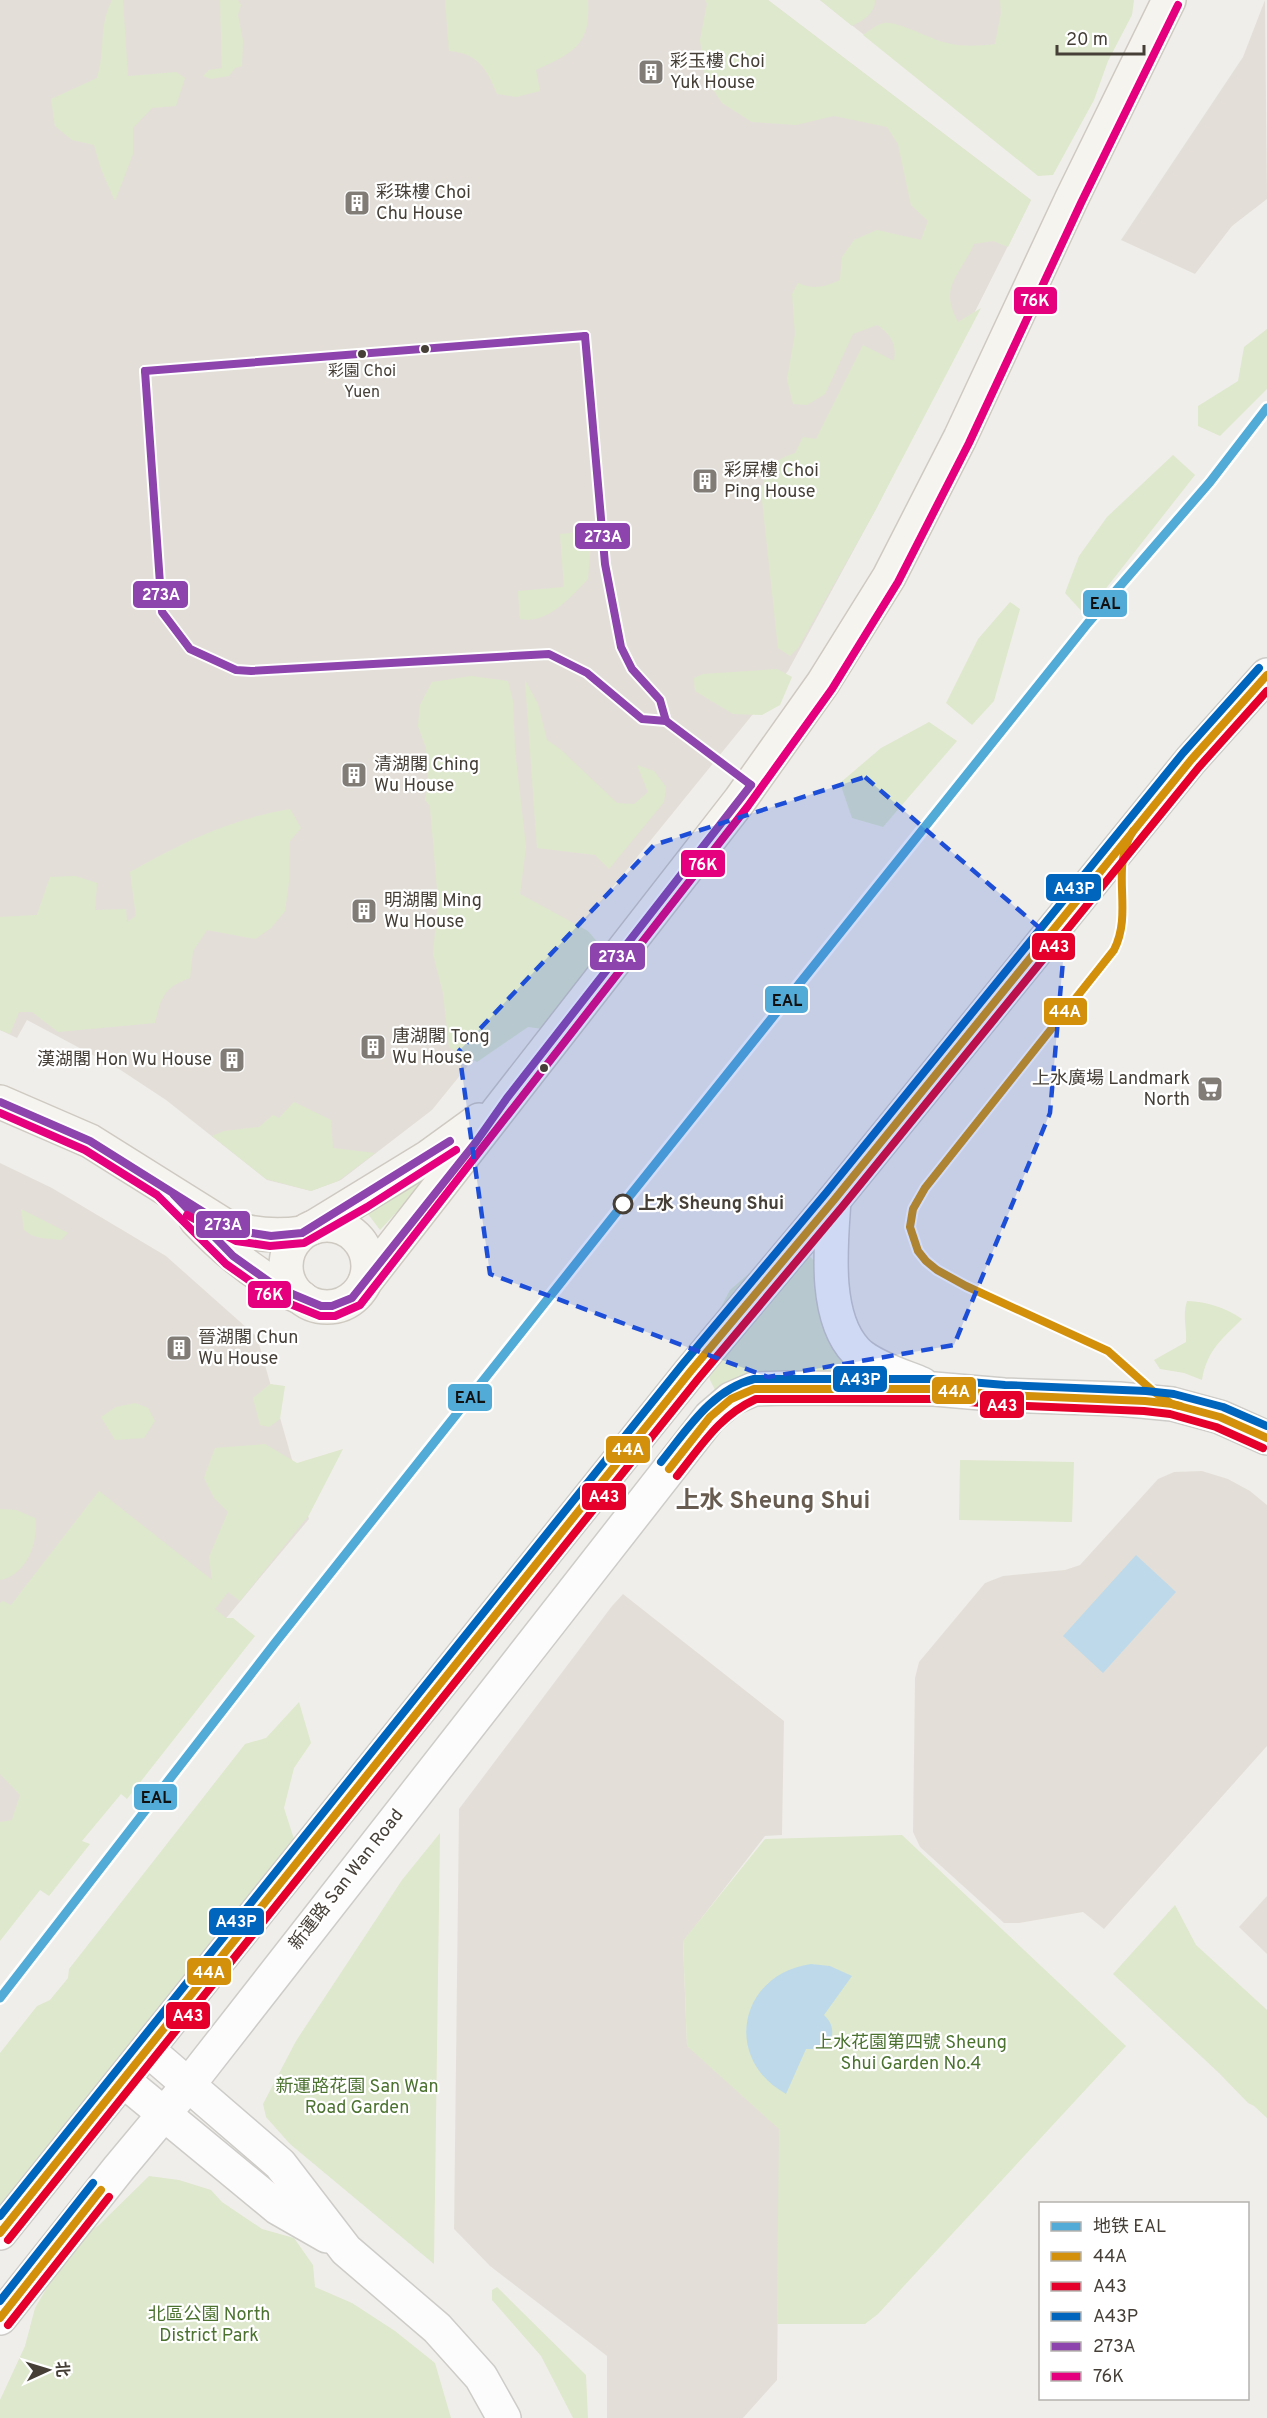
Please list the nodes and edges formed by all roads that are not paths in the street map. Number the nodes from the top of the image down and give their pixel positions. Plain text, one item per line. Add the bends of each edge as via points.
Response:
1 (1169, 0) edge
2 (1267, 675) edge
3 (507, 1098) junction
4 (0, 1102) edge
5 (174, 1195) junction
6 (834, 1200) junction
7 (307, 1230) junction
8 (365, 1282) junction
9 (302, 1298) junction
10 (934, 1389) junction
11 (1267, 1438) edge
12 (148, 2050) junction
13 (124, 2081) junction
14 (189, 2084) junction
15 (164, 2113) junction
16 (0, 2233) edge
17 (344, 2247) junction
18 (0, 2318) edge
19 (504, 2418) edge

1 - 3 main road via 994,369 889,577 823,683 745,792
2 - 6 street via 1191,760
3 - 7 main road via 428,1157
3 - 8 main road
4 - 5 main road via 90,1141
5 - 7 main road via 239,1231 271,1236
5 - 9 main road via 233,1257 278,1288
6 - 10 street via 830,1261 837,1313 847,1337 856,1352 870,1361
6 - 12 street via 682,1381
7 - 8 main road via 333,1225 352,1233 368,1260
7 - 9 main road via 289,1250 286,1271 294,1291
8 - 9 main road via 352,1298 332,1306
10 - 11 street via 1172,1404 1220,1417
10 - 14 street, 新運路 San Wan Road via 754,1389 731,1399 710,1417
12 - 13 street
12 - 14 street
13 - 15 street
13 - 16 street
14 - 15 street, 新運路 San Wan Road
14 - 17 street via 280,2164
15 - 17 street via 278,2208
15 - 18 street, 新運路 San Wan Road
17 - 19 street via 436,2328 481,2377

